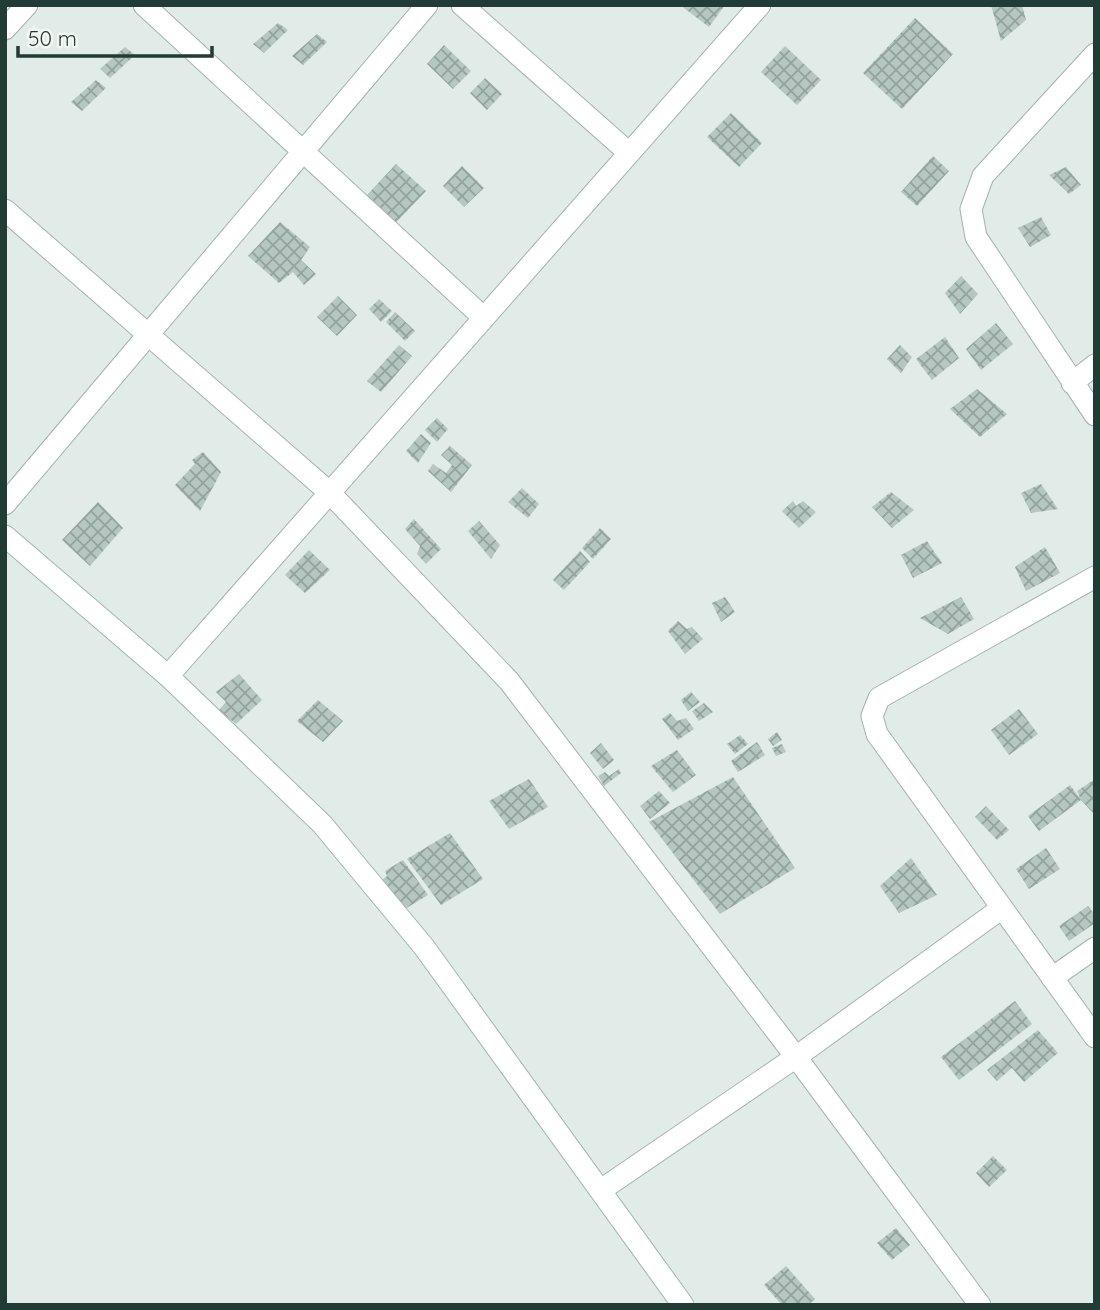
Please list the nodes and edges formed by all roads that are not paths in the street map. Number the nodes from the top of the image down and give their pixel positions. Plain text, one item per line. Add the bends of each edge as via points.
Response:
1 (27, 5) edge
2 (144, 5) edge
3 (427, 5) edge
4 (462, 5) edge
5 (760, 5) edge
6 (5, 29) edge
7 (1095, 54) edge
8 (303, 153) junction
9 (629, 153) junction
10 (5, 210) edge
11 (484, 318) junction
12 (149, 332) junction
13 (1095, 365) edge
14 (1072, 383) junction
15 (1095, 415) edge
16 (329, 492) junction
17 (5, 504) edge
18 (5, 537) edge
19 (1095, 577) edge
20 (168, 676) junction
21 (1002, 908) junction
22 (1095, 948) edge
23 (1052, 978) junction
24 (1095, 1037) edge
25 (796, 1057) junction
26 (601, 1190) junction
27 (683, 1305) edge
28 (979, 1305) edge

1 - 6 street
2 - 8 street
3 - 8 street
4 - 9 street
5 - 9 street
7 - 14 street via 983,176 971,209 976,237
8 - 11 street
8 - 12 street
9 - 11 street
10 - 12 street
11 - 16 street
12 - 16 street
12 - 17 street
13 - 14 street
14 - 15 street
16 - 20 street
16 - 25 street via 509,681
18 - 20 street
19 - 21 street via 879,698 872,716 877,734
20 - 26 street via 323,824 424,947
21 - 23 street
21 - 25 street
22 - 23 street
23 - 24 street
25 - 26 street
25 - 28 street
26 - 27 street

